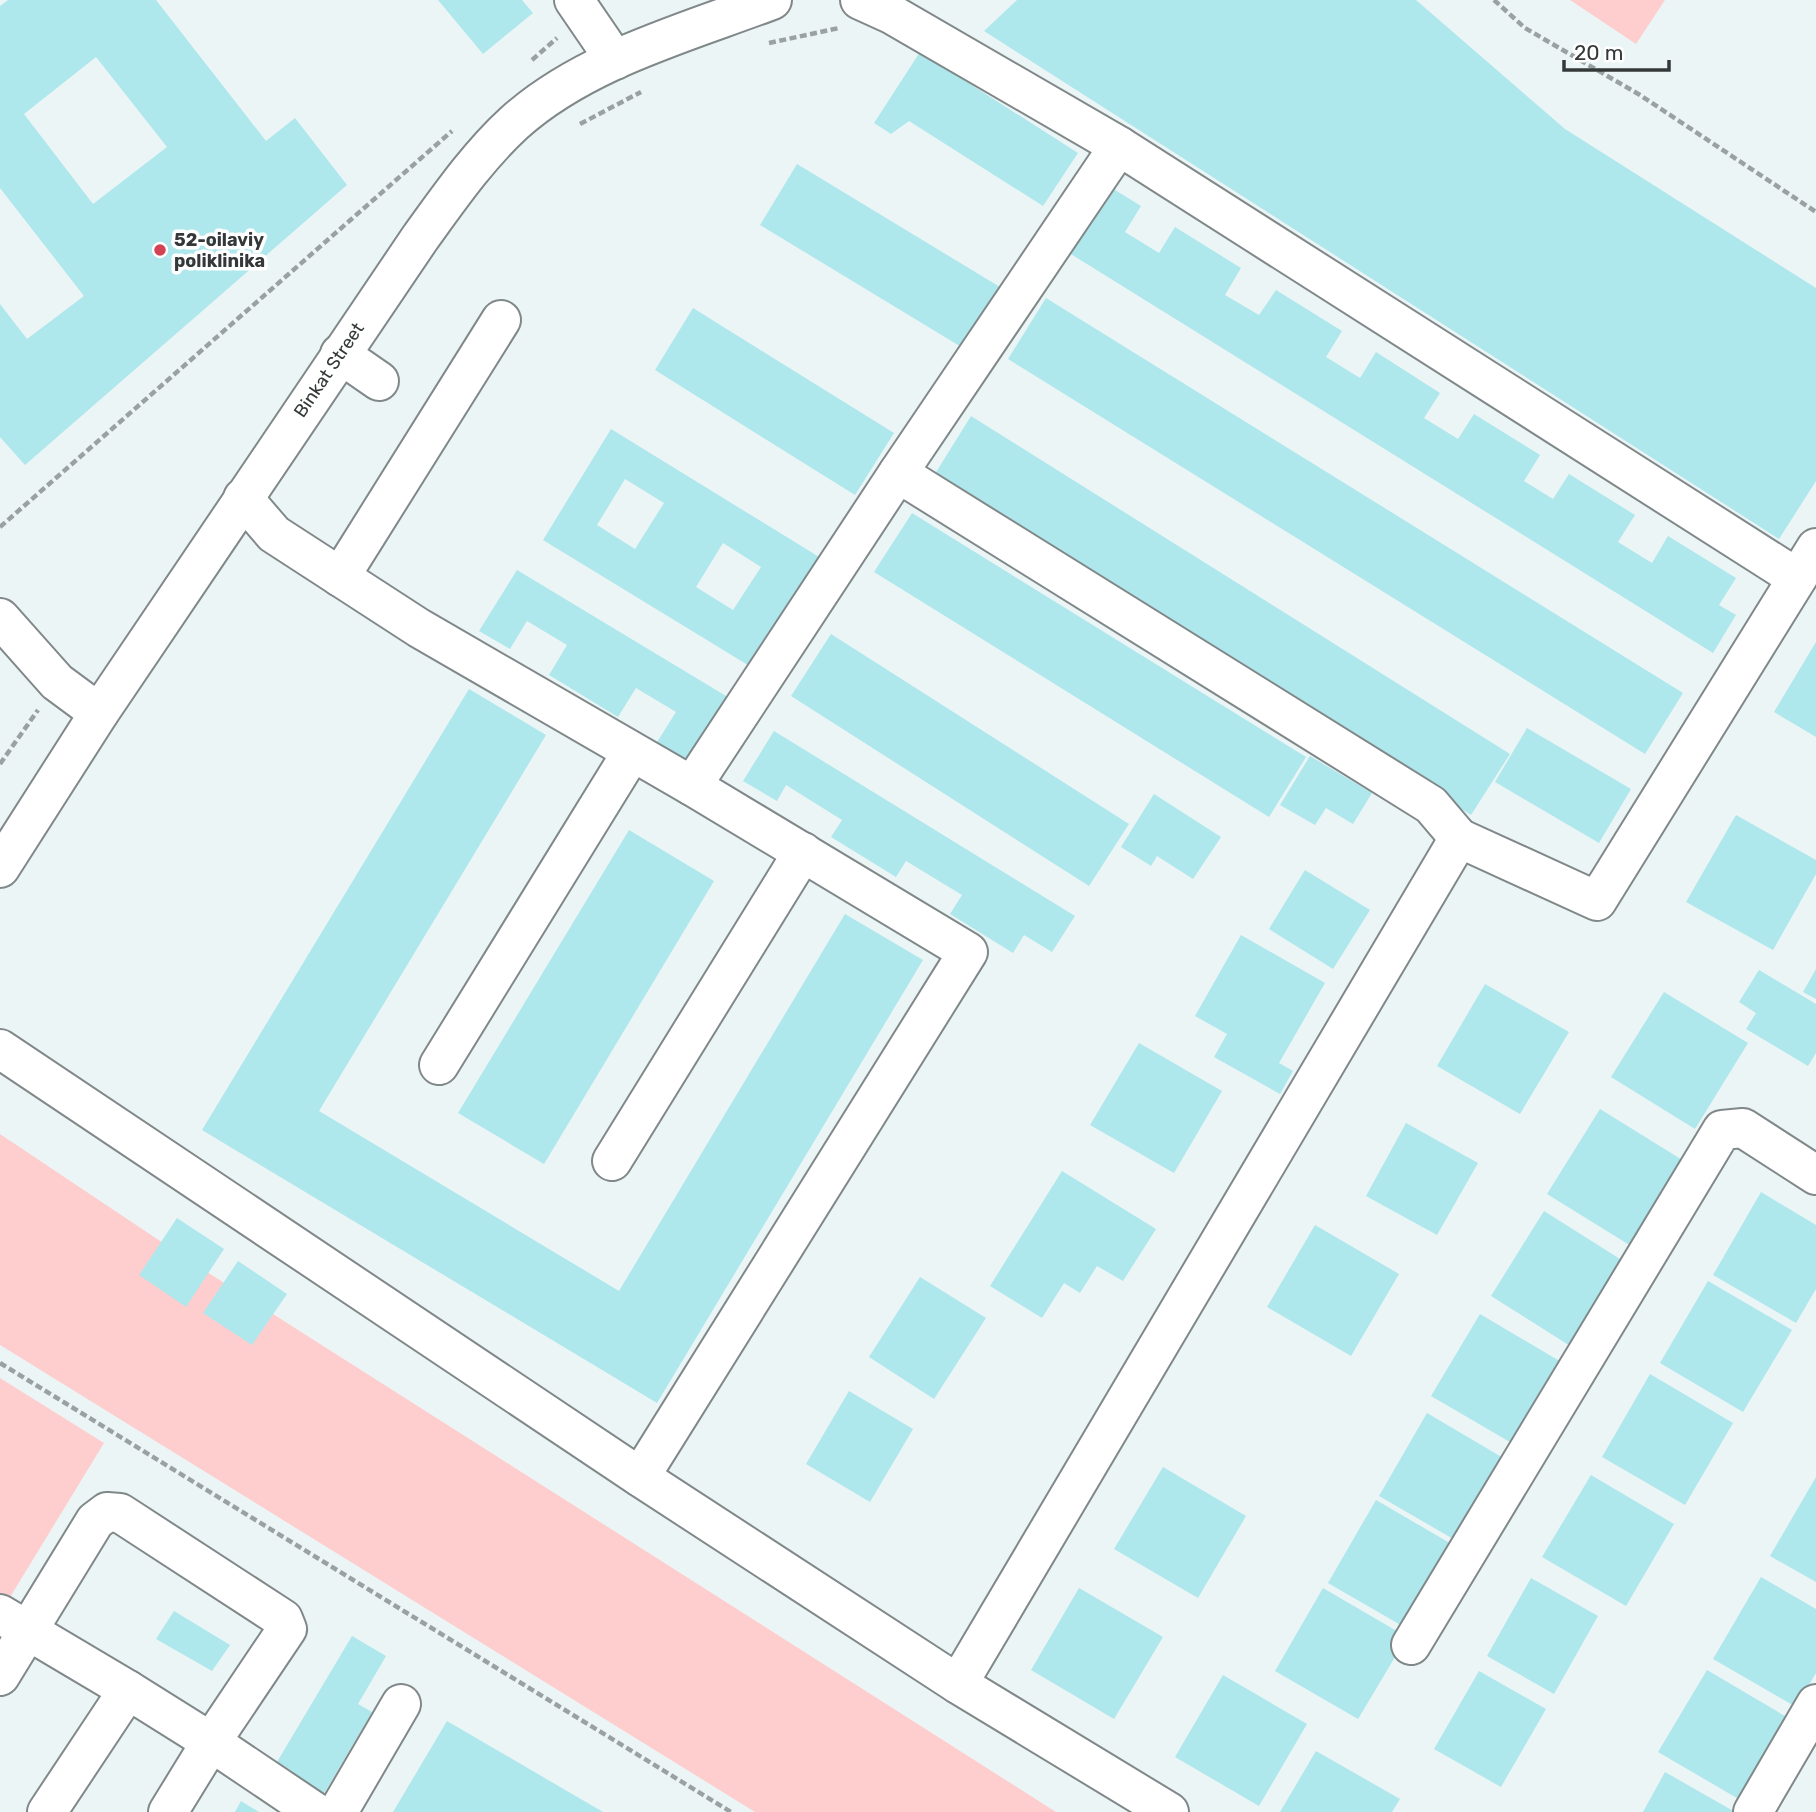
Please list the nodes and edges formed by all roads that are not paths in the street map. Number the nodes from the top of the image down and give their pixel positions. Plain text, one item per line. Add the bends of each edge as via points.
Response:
1 (772, 0) edge
2 (578, 8) edge
3 (850, 14) edge
4 (615, 60) junction
5 (1119, 146) junction
6 (501, 320) dead end
7 (340, 354) junction
8 (379, 381) dead end
9 (898, 473) junction
10 (243, 498) junction
11 (1806, 563) edge
12 (340, 577) junction
13 (0, 618) edge
14 (99, 713) junction
15 (632, 752) junction
16 (692, 786) junction
17 (1459, 838) junction
18 (803, 852) junction
19 (1, 866) edge
20 (0, 1049) edge
21 (439, 1065) dead end
22 (612, 1161) dead end
23 (1816, 1175) edge
24 (640, 1477) junction
25 (14, 1622) edge
26 (1411, 1645) dead end
27 (0, 1676) edge
28 (958, 1684) junction
29 (128, 1690) junction
30 (401, 1704) dead end
31 (1816, 1704) edge
32 (211, 1742) junction
33 (47, 1812) edge
34 (168, 1812) edge
35 (315, 1812) edge
36 (338, 1812) edge
37 (1169, 1812) edge
38 (1753, 1812) edge

1 - 4 main road, Binkat Street
2 - 4 main road
3 - 5 main road via 893,15
4 - 7 main road, Binkat Street via 550,94 497,141 420,237
5 - 9 main road
5 - 11 main road
6 - 12 main road
7 - 8 main road
7 - 10 main road, Binkat Street
9 - 16 main road
9 - 17 main road via 1431,805
10 - 12 main road via 274,534
10 - 14 main road, Binkat Street
11 - 17 main road via 1597,901
12 - 15 main road
13 - 14 main road via 57,682
14 - 19 main road, Binkat Street
15 - 16 main road
15 - 21 main road
16 - 18 main road
17 - 28 main road
18 - 22 main road
18 - 24 main road via 968,952
20 - 24 main road
23 - 26 main road via 1742,1128 1722,1130
24 - 28 main road
25 - 27 main road
25 - 29 main road
25 - 32 main road via 95,1521 107,1512 120,1513 283,1619 287,1629
28 - 37 main road
29 - 32 main road
29 - 33 main road
30 - 36 main road
31 - 38 main road
32 - 34 main road
32 - 35 main road

